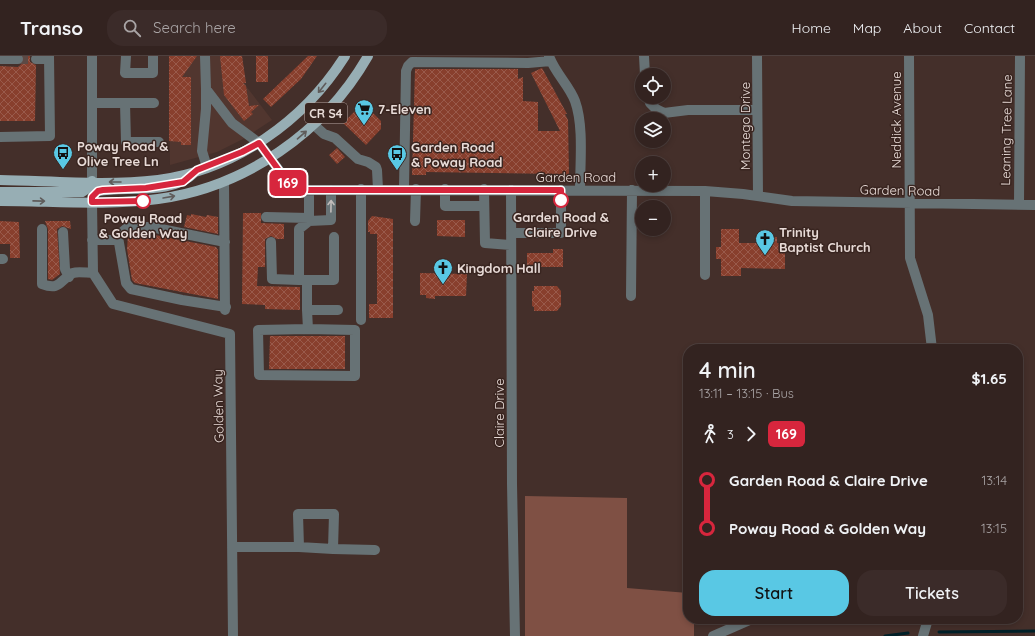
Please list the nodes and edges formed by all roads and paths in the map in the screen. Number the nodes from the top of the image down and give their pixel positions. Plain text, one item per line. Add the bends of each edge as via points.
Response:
1 (92, 56) edge
2 (126, 56) edge
3 (153, 56) edge
4 (205, 56) edge
5 (345, 56) edge
6 (368, 56) edge
7 (644, 56) edge
8 (757, 56) edge
9 (909, 56) edge
10 (1020, 56) edge
11 (49, 58) edge
12 (0, 59) edge
13 (18, 59) dead end
14 (36, 59) dead end
15 (550, 59) edge
16 (645, 68) edge
17 (206, 89) junction
18 (92, 103) junction
19 (125, 103) junction
20 (154, 103) dead end
21 (650, 104) edge
22 (757, 110) junction
23 (314, 125) junction
24 (0, 137) edge
25 (159, 142) dead end
26 (259, 143) junction
27 (271, 158) junction
28 (207, 167) junction
29 (197, 170) junction
30 (0, 180) edge
31 (92, 181) junction
32 (224, 182) junction
33 (378, 189) junction
34 (404, 189) junction
35 (416, 189) junction
36 (445, 189) junction
37 (309, 190) junction
38 (331, 190) junction
39 (361, 190) junction
40 (484, 190) junction
41 (511, 190) junction
42 (561, 190) junction
43 (580, 190) junction
44 (632, 190) junction
45 (705, 191) junction
46 (0, 192) edge
47 (758, 196) junction
48 (0, 201) edge
49 (92, 202) junction
50 (908, 204) junction
51 (1019, 204) junction
52 (1035, 204) edge
53 (484, 206) junction
54 (266, 217) dead end
55 (309, 219) junction
56 (415, 221) dead end
57 (42, 229) dead end
58 (63, 232) dead end
59 (511, 233) junction
60 (118, 237) junction
61 (334, 237) dead end
62 (92, 240) junction
63 (224, 242) junction
64 (271, 242) dead end
65 (511, 245) junction
66 (93, 272) junction
67 (705, 275) dead end
68 (69, 277) junction
69 (303, 280) junction
70 (631, 296) dead end
71 (307, 310) junction
72 (338, 310) dead end
73 (361, 320) dead end
74 (308, 329) junction
75 (931, 344) edge
76 (232, 546) junction
77 (299, 547) junction
78 (333, 549) junction
79 (375, 550) dead end
80 (741, 624) edge
81 (927, 624) edge
82 (233, 636) edge
83 (515, 636) edge
84 (713, 636) edge
85 (923, 636) edge

1 - 18 street
2 - 3 street via 125,73 153,73
4 - 17 street
5 -> 26 main road, CR S4 via 307,105
6 - 23 main road, CR S4 via 342,94
7 - 16 street
8 - 22 street, Montego Drive
9 - 50 street, Neddick Avenue
10 - 51 street, Leaning Tree Lane
11 - 14 street
11 - 24 street via 50,136
12 - 13 street
15 - 34 street via 528,63 412,62 406,71
15 - 43 street via 574,100 578,114
17 - 26 street, Garden Road via 232,123
17 - 28 street via 202,151
18 - 19 street
18 - 31 street
19 - 20 street
19 - 25 street via 126,142
21 - 22 street via 664,113 688,110
22 - 47 street, Montego Drive
27 -> 23 main road, CR S4
23 - 33 street via 324,134 335,138 358,159 376,167
26 - 27 street, Garden Road
26 - 28 main road, CR S4
27 - 32 main road, CR S4
27 - 37 street, Garden Road via 289,184 297,189
28 - 29 main road, CR S4
29 -> 31 main road, CR S4 via 159,179 130,182
29 - 49 main road via 191,177 174,184 98,191 94,194
30 - 31 main road, CR S4
31 - 46 main road via 91,186 82,192
49 -> 32 main road, CR S4 via 156,200
32 - 63 street
33 - 34 street, Garden Road
33 - 39 street, Garden Road
34 - 35 street, Garden Road
35 - 36 street, Garden Road
35 - 56 street
36 - 40 street, Garden Road
36 - 53 street via 445,206
37 - 38 street, Garden Road
37 - 55 street
38 - 39 street, Garden Road
55 -> 38 street via 331,220
39 - 73 street
40 - 41 street, Garden Road
40 - 53 street
41 - 42 street, Garden Road
41 - 59 street, Claire Drive
42 - 43 street, Garden Road
42 - 59 street via 561,233
43 - 44 street, Garden Road
44 - 45 street, Garden Road
44 - 70 street
45 - 47 street, Garden Road
45 - 67 street
47 - 50 street, Garden Road via 792,201
48 -> 49 main road, CR S4
49 - 62 street
50 - 51 street, Garden Road
50 - 75 street, Neddick Avenue via 910,258 928,314
51 - 52 street, Garden Road
53 - 65 street via 485,243
54 - 55 street
55 - 69 street via 299,229
57 - 68 street via 42,284 59,285
58 - 68 street via 64,269
59 - 65 street, Claire Drive
60 - 62 street via 113,240
60 - 63 street via 128,227 151,226
60 - 63 street via 126,283 131,289 225,309
61 - 69 street via 334,280
62 - 66 street
64 - 69 street via 272,279
65 - 83 street, Claire Drive
66 - 68 street via 74,273
66 - 76 street, Golden Way via 113,304 230,334
69 - 71 street
71 - 72 street
71 - 74 street
74 - 74 street via 355,330 355,376 259,375 258,330
76 - 77 street
76 - 82 street, Golden Way
77 - 78 street
77 - 78 street via 298,514 334,514
78 - 79 street
80 - 84 street
81 - 85 street

